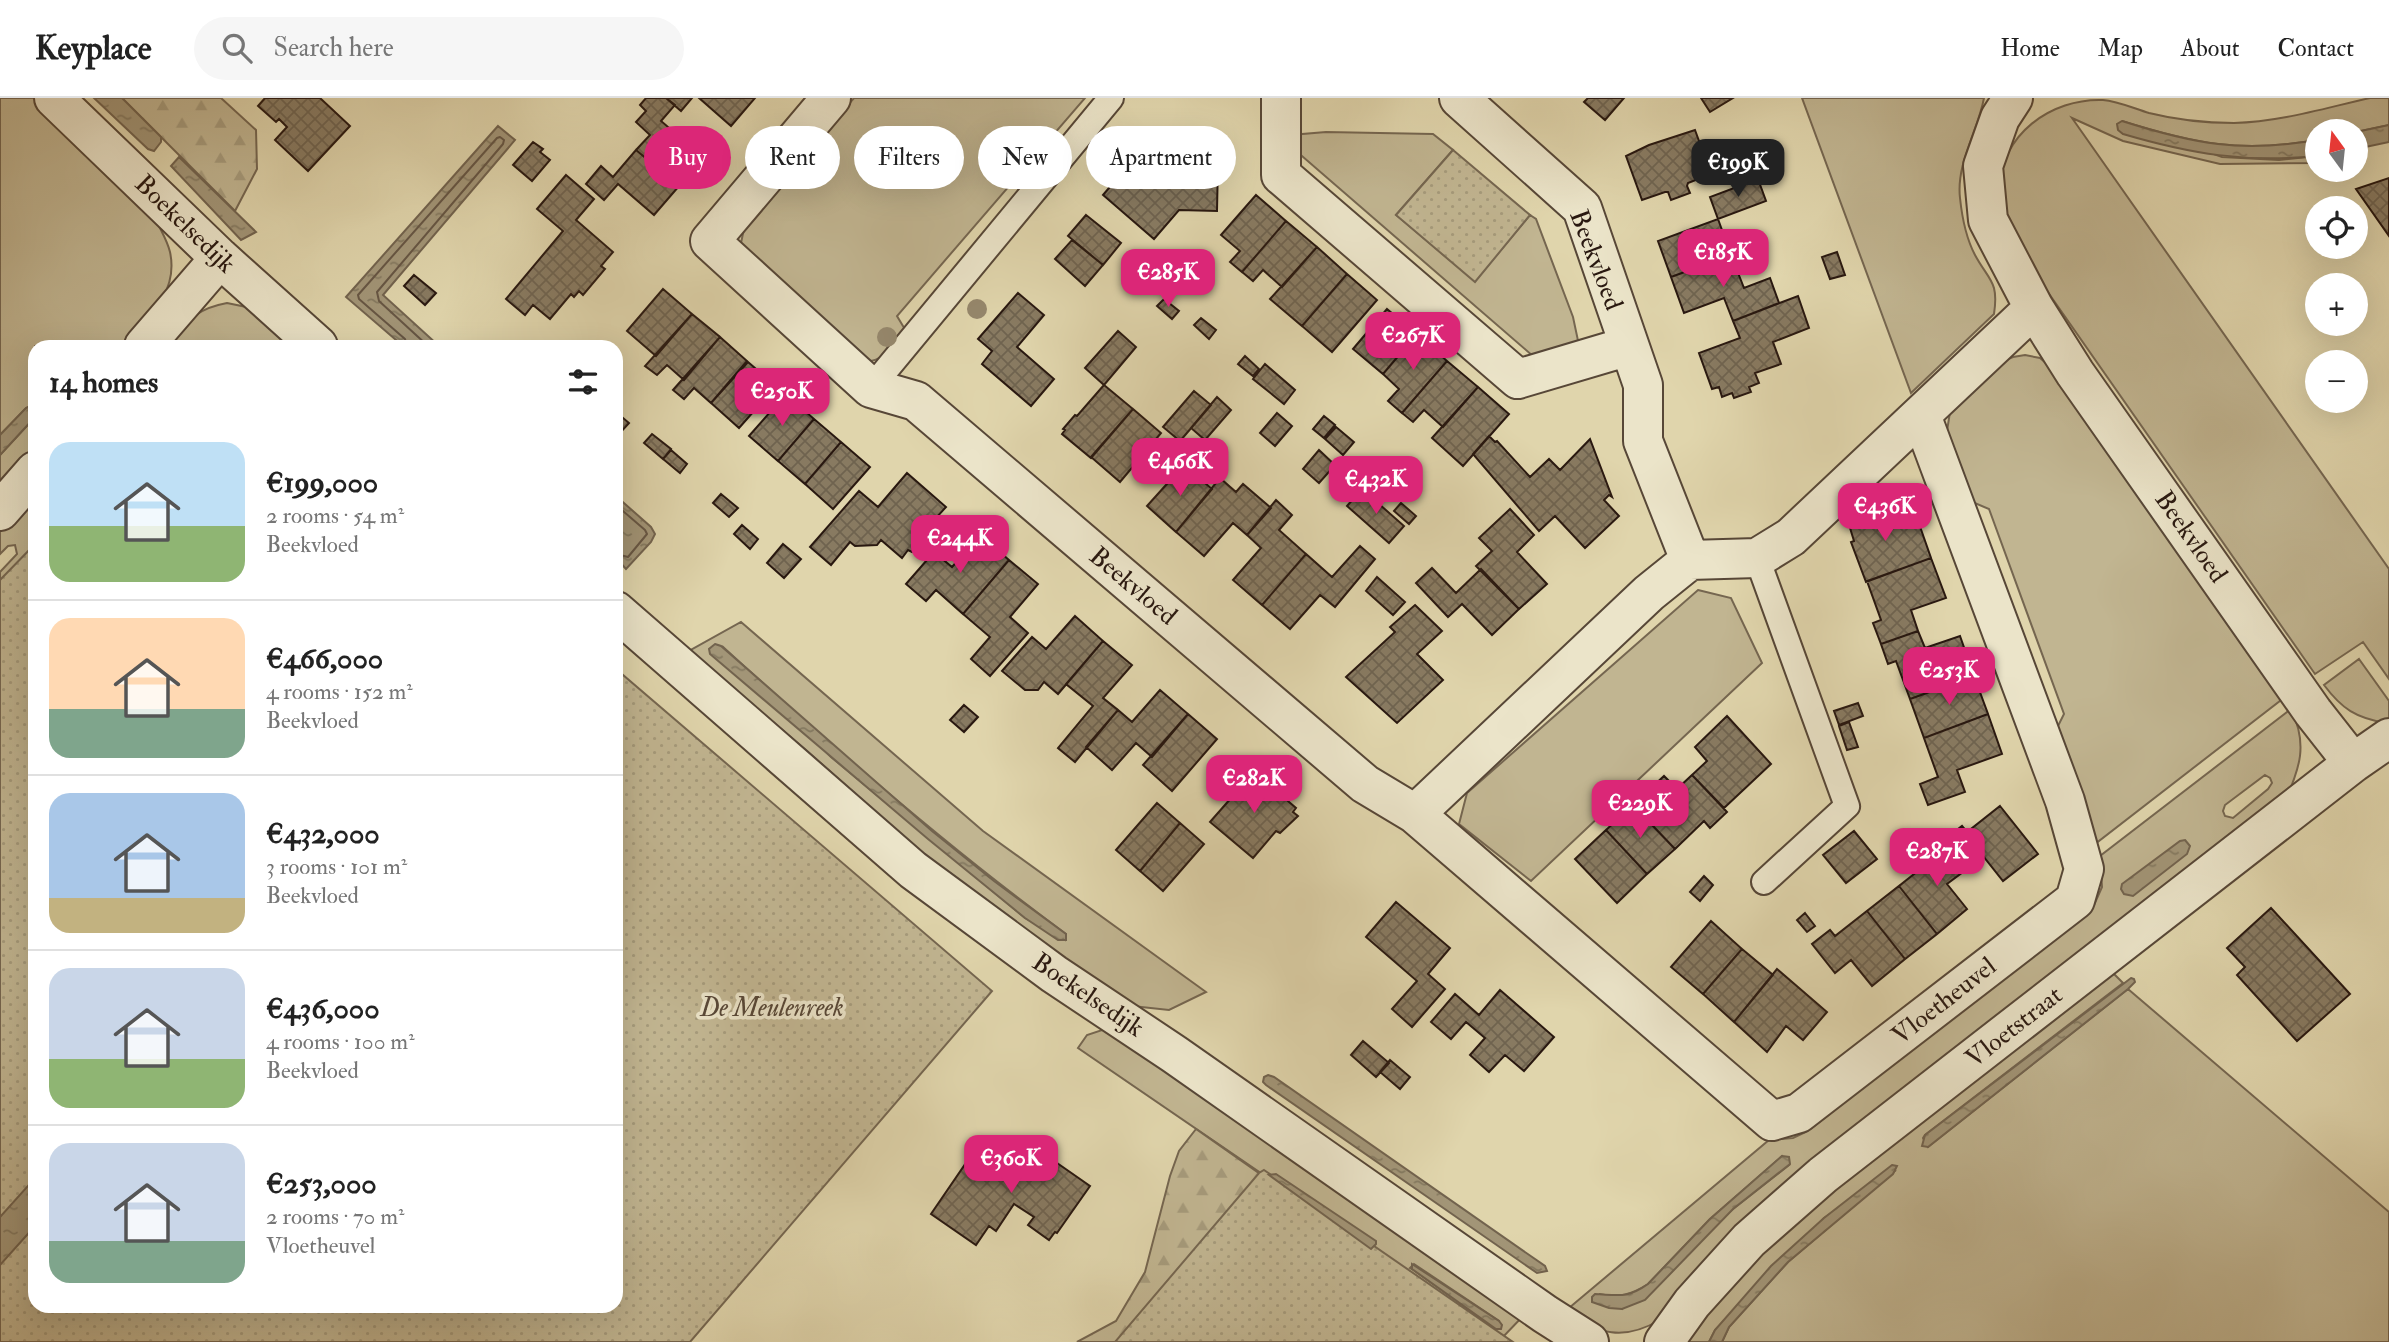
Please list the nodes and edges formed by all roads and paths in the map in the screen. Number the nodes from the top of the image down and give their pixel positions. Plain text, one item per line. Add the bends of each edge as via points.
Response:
1 (54, 98) edge
2 (831, 98) edge
3 (1111, 98) edge
4 (1281, 98) edge
5 (1459, 98) edge
6 (2013, 98) edge
7 (220, 258) junction
8 (2034, 308) junction
9 (149, 340) edge
10 (311, 340) edge
11 (1629, 346) junction
12 (871, 388) junction
13 (1920, 415) junction
14 (28, 479) edge
15 (0, 511) edge
16 (1757, 558) junction
17 (1690, 560) junction
18 (623, 617) edge
19 (2389, 738) edge
20 (2353, 763) junction
21 (1415, 814) junction
22 (1764, 882) dead end
23 (1589, 1342) edge
24 (1664, 1342) edge

1 - 7 street, Boekelsedijk
2 - 12 street, Beekvloed via 710,241
3 - 12 lane
4 - 11 street, Beekvloed via 1281,175 1518,379
5 - 11 street, Beekvloed via 1582,208
6 - 8 street, Beekvloed via 2000,118 1983,166 1988,220
7 - 9 street
7 - 10 street, Boekelsedijk
8 - 13 street
8 - 20 street, Beekvloed via 2091,396
11 - 17 street, Beekvloed via 1643,385 1643,441
12 - 21 street, Beekvloed via 916,401 1365,784
13 - 16 street via 1790,537
13 - 21 street, Vloetheuvel via 2065,801 2084,869 2075,900 1799,1113 1772,1121
14 - 15 street
16 - 17 street
16 - 22 lane via 1847,806
17 - 21 street via 1649,593
18 - 23 street, Boekelsedijk via 913,870 1054,974
19 - 20 street, Vloetstraat
20 - 24 street, Vloetstraat via 1824,1175 1749,1240

